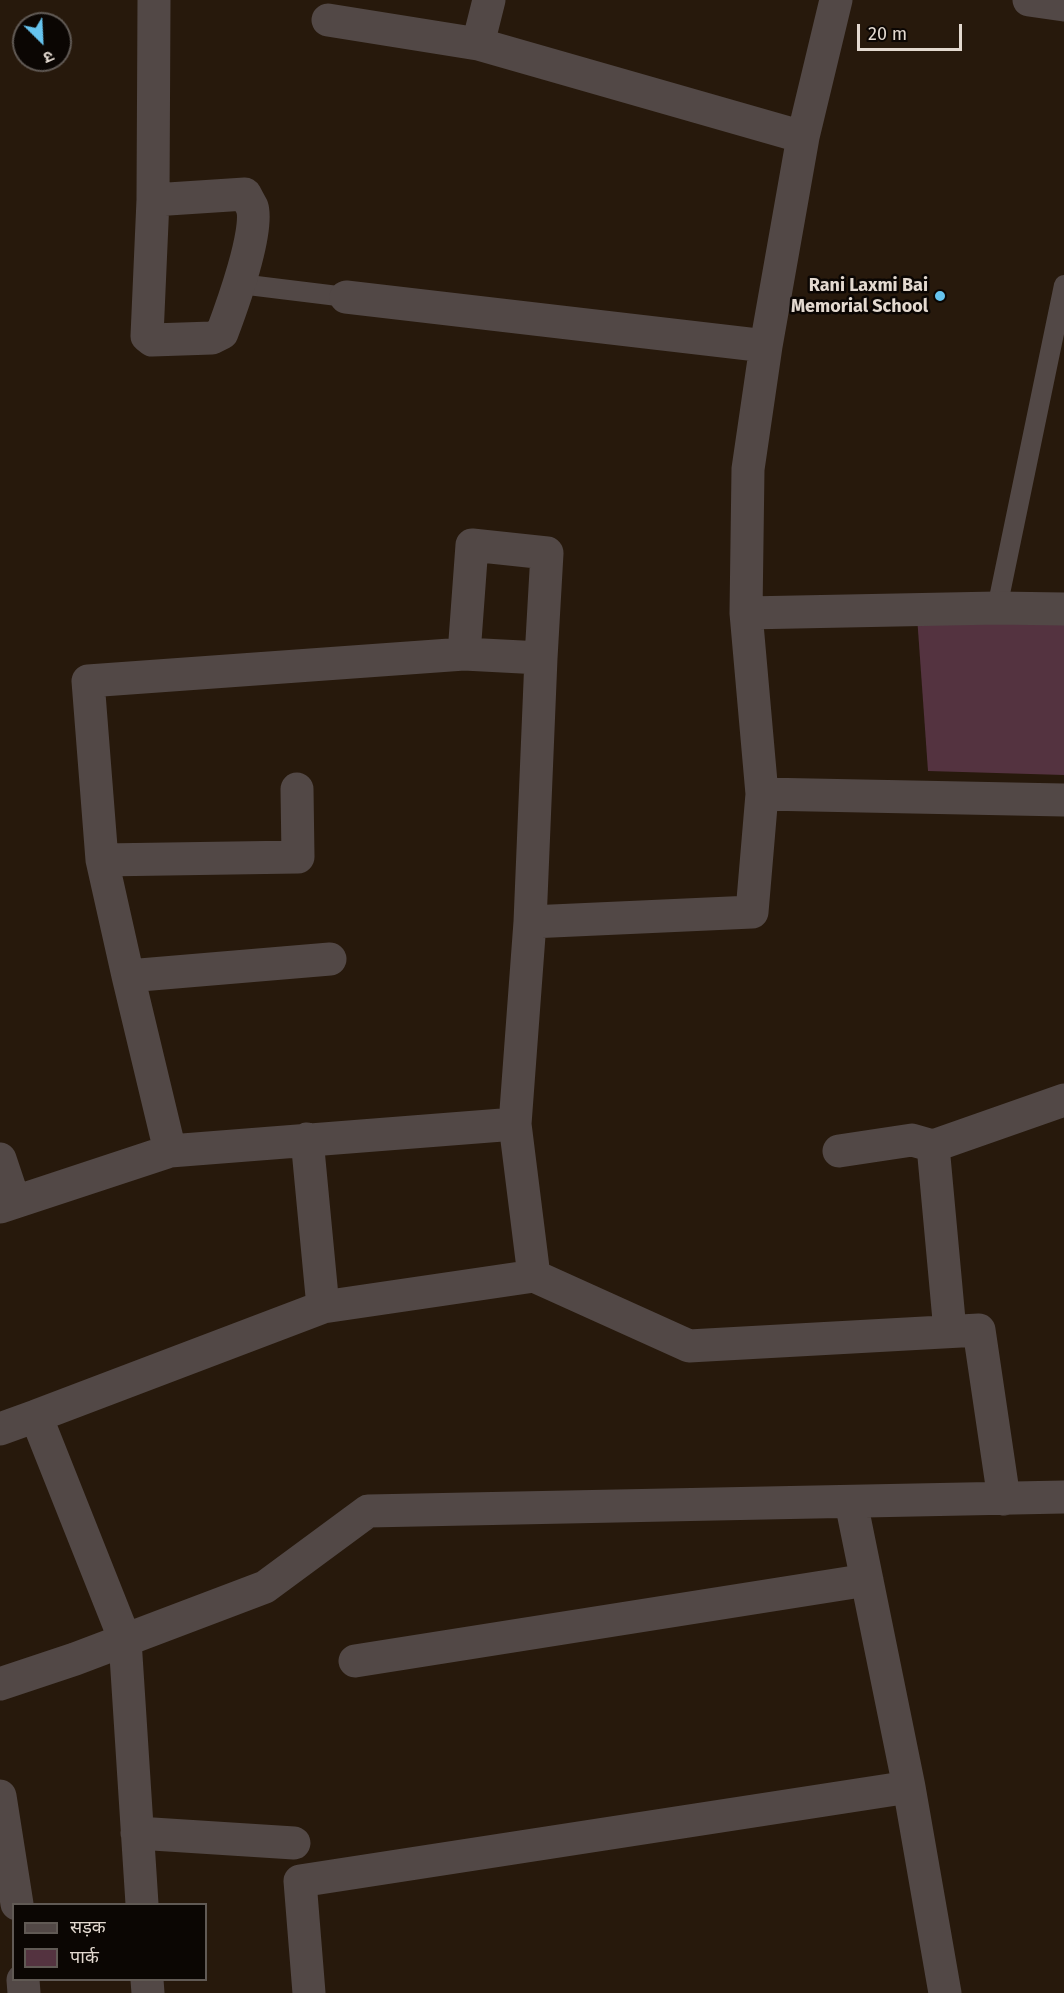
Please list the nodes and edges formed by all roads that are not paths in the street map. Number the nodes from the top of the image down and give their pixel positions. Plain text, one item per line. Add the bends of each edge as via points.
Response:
1 (154, 0) edge
2 (489, 0) edge
3 (836, 0) edge
4 (1029, 0) edge
5 (1064, 5) edge
6 (328, 20) dead end
7 (478, 44) junction
8 (802, 137) junction
9 (153, 200) junction
10 (240, 284) junction
11 (1064, 285) edge
12 (346, 297) joint
13 (766, 346) junction
14 (997, 608) junction
15 (1064, 609) edge
16 (746, 613) junction
17 (464, 654) junction
18 (541, 658) junction
19 (297, 789) dead end
20 (762, 794) junction
21 (1064, 800) edge
22 (102, 860) junction
23 (530, 922) junction
24 (330, 959) dead end
25 (128, 976) junction
26 (1064, 1100) edge
27 (515, 1124) junction
28 (307, 1139) junction
29 (933, 1146) junction
30 (170, 1151) junction
31 (839, 1151) dead end
32 (0, 1159) edge
33 (7, 1204) edge
34 (534, 1276) junction
35 (323, 1307) junction
36 (950, 1331) junction
37 (36, 1416) junction
38 (0, 1429) edge
39 (1064, 1497) edge
40 (1004, 1499) junction
41 (851, 1502) junction
42 (867, 1581) junction
43 (125, 1640) junction
44 (355, 1661) dead end
45 (0, 1684) edge
46 (909, 1787) junction
47 (0, 1796) edge
48 (137, 1833) junction
49 (294, 1843) dead end
50 (17, 1903) edge
51 (142, 1903) edge
52 (309, 1993) edge
53 (945, 1993) edge

1 - 9 street
2 - 7 street
3 - 8 street
4 - 5 street
6 - 7 street
7 - 8 street
8 - 13 street
9 - 10 street via 244,194 252,208 251,234
9 - 10 street via 147,336 152,340 213,338 222,333
10 - 12 lane
11 - 14 lane
12 - 13 street
13 - 16 street via 748,470
14 - 15 street
14 - 16 street
16 - 20 street
17 - 18 street
17 - 18 street via 472,545 547,553
17 - 22 street via 88,681
18 - 23 street
19 - 22 street via 298,857
20 - 21 street
20 - 23 street via 752,912
22 - 25 street
23 - 27 street
24 - 25 street
25 - 30 street
26 - 29 street
27 - 28 street
27 - 34 street
28 - 30 street
28 - 35 street
29 - 31 street via 912,1140
29 - 36 street
30 - 33 street
32 - 33 street
34 - 35 street
34 - 36 street via 689,1346
35 - 37 street
36 - 40 street via 979,1330
37 - 38 street
37 - 43 street
39 - 40 street
40 - 41 street
41 - 42 street
41 - 43 street via 368,1510 264,1587
42 - 44 street
42 - 46 street
43 - 45 street
43 - 48 street
46 - 52 street via 300,1881
46 - 53 street
47 - 50 street
48 - 49 street
48 - 51 street

